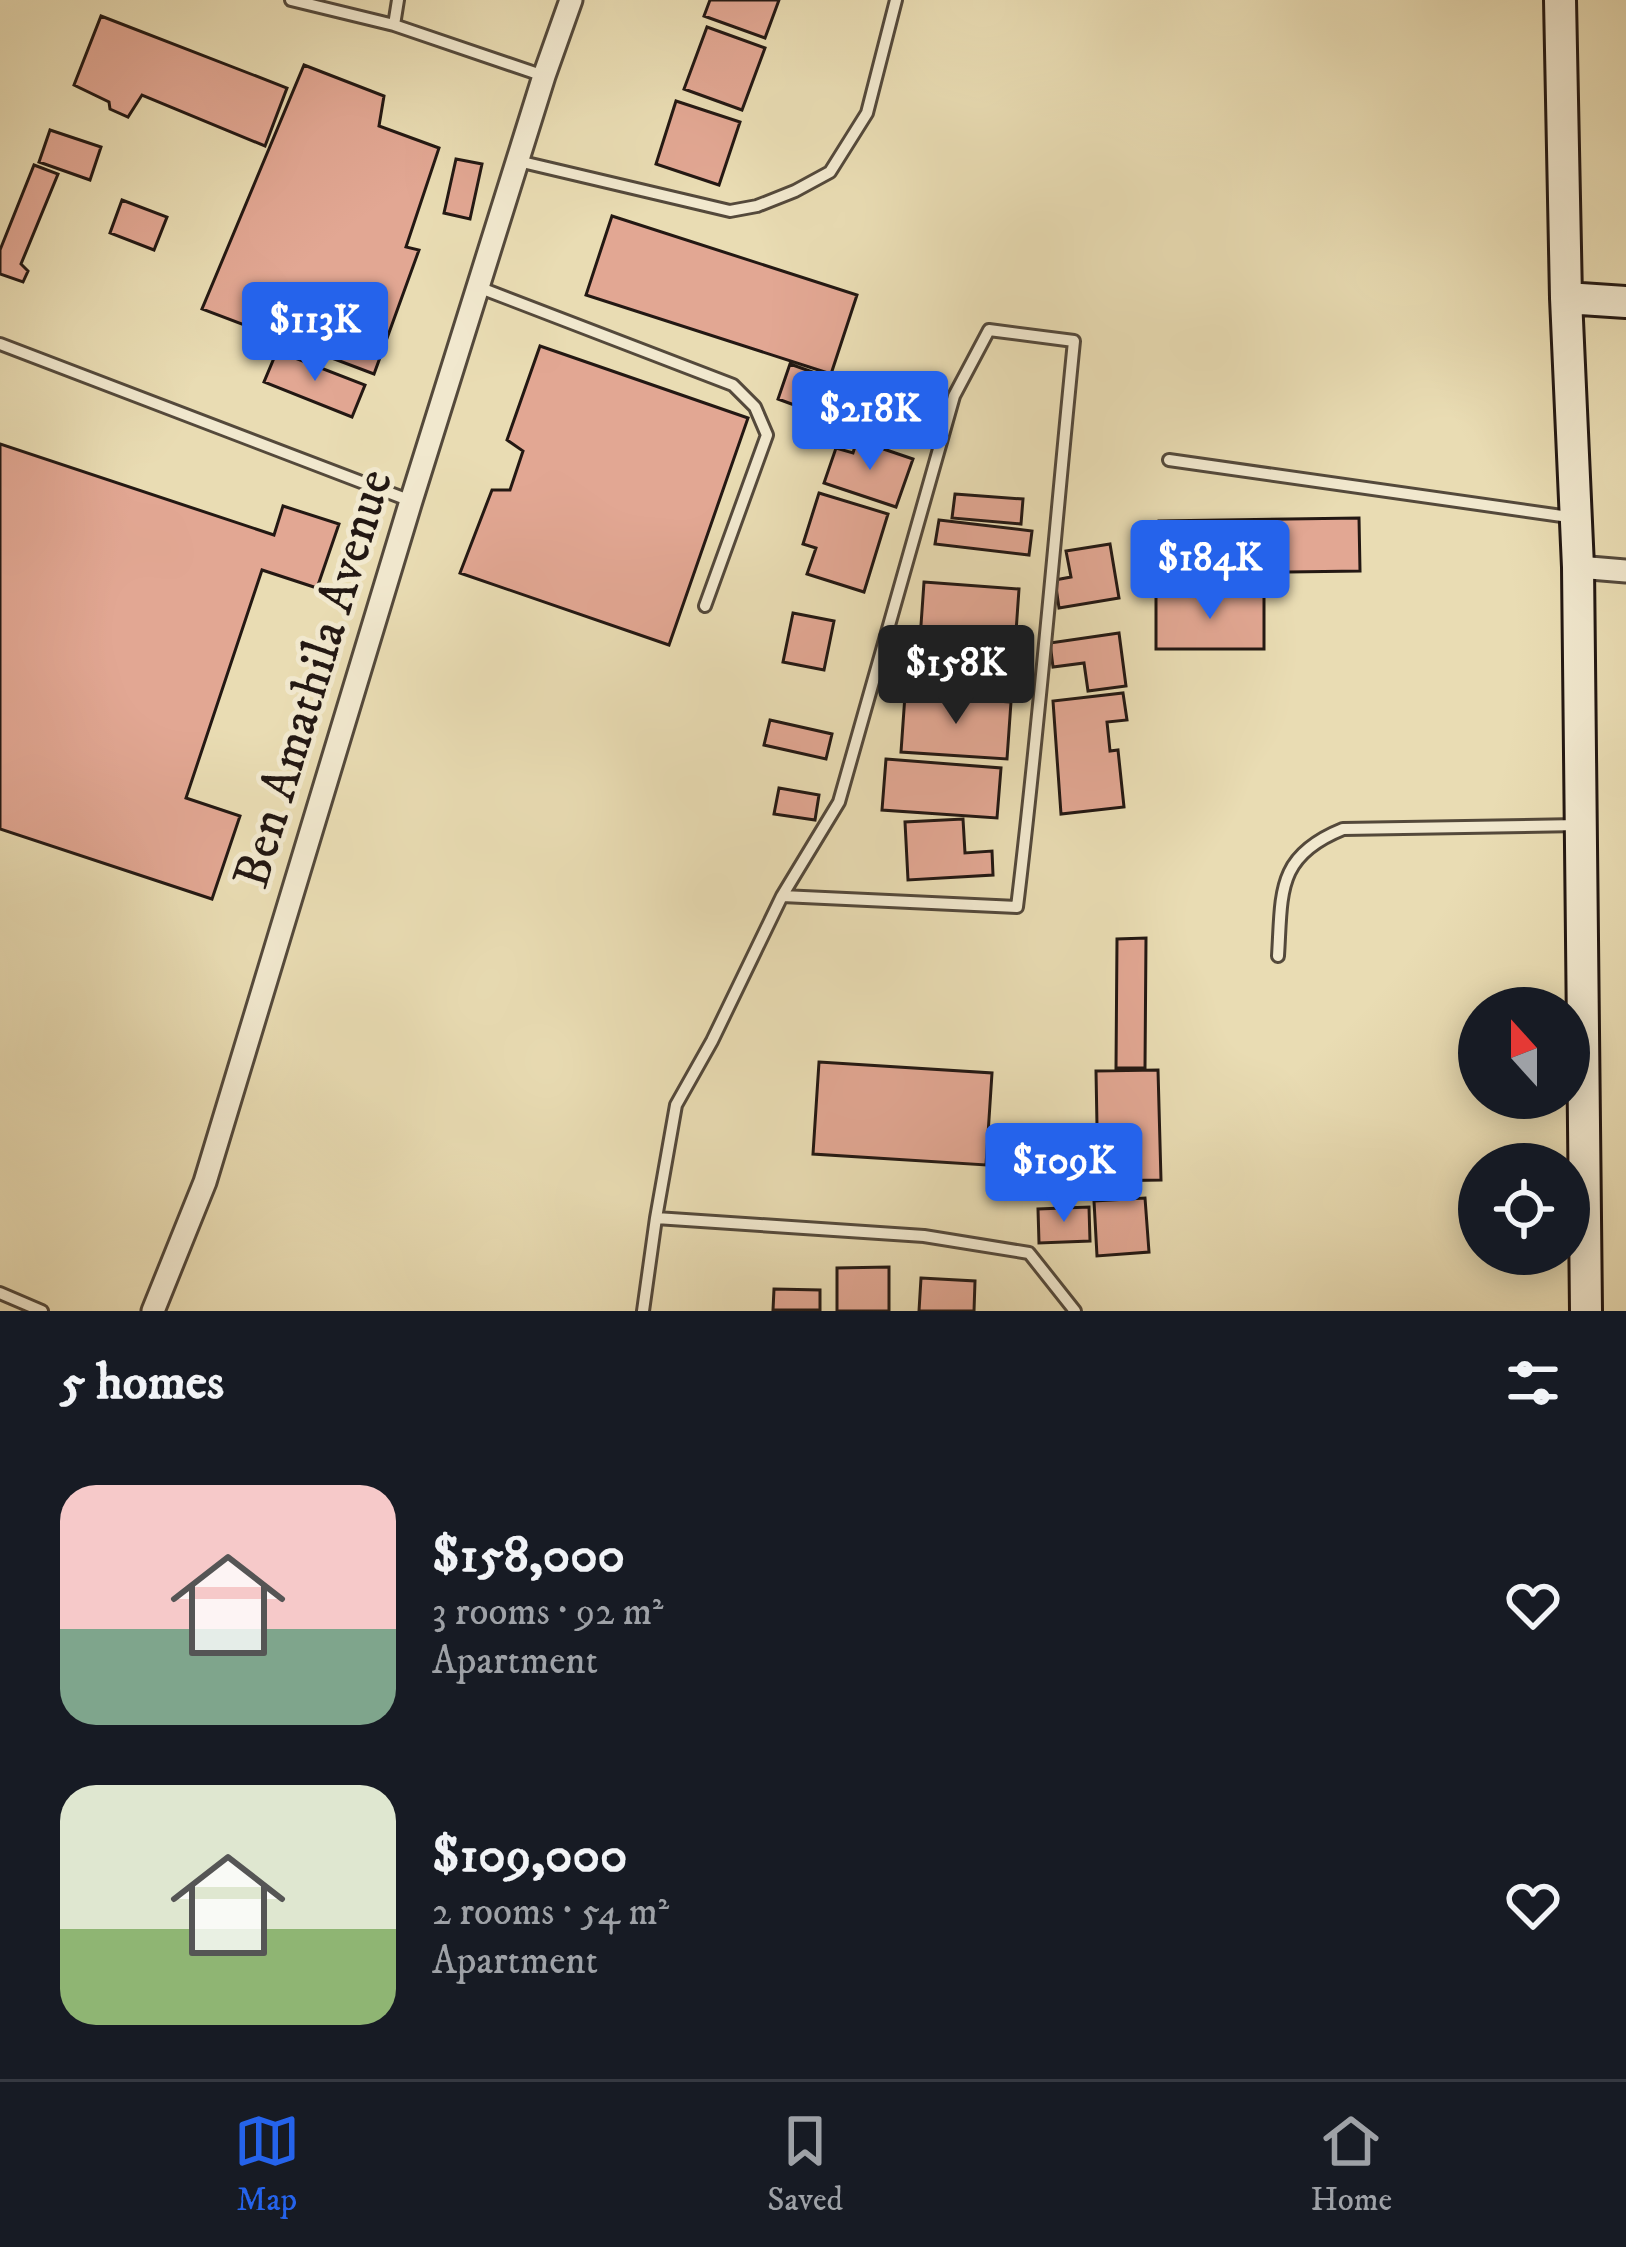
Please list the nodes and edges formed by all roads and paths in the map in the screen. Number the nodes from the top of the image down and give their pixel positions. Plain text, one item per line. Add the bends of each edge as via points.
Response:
1 (292, 0) edge
2 (398, 0) edge
3 (571, 0) edge
4 (896, 0) edge
5 (1560, 0) edge
6 (394, 25) junction
7 (544, 76) junction
8 (518, 161) junction
9 (478, 287) junction
10 (1566, 298) junction
11 (1626, 302) edge
12 (0, 344) edge
13 (1169, 460) dead end
14 (411, 501) junction
15 (1577, 518) junction
16 (1578, 567) junction
17 (1626, 571) edge
18 (705, 606) dead end
19 (1580, 825) junction
20 (782, 896) junction
21 (1279, 956) dead end
22 (656, 1218) junction
23 (0, 1293) edge
24 (42, 1311) edge
25 (153, 1311) edge
26 (644, 1311) edge
27 (1075, 1311) edge
28 (1586, 1311) edge

1 - 6 lane
2 - 6 lane
3 - 7 street, Ben Amathila Avenue
4 - 8 lane via 867,113 830,172 795,191 730,211
5 - 10 street
6 - 7 lane
7 - 8 street, Ben Amathila Avenue
8 - 9 street, Ben Amathila Avenue
9 - 14 street, Ben Amathila Avenue
9 - 18 lane via 733,385 755,406 767,435
10 - 11 street
10 - 15 street
12 - 14 lane
13 - 15 lane
14 - 25 street, Ben Amathila Avenue via 205,1182
15 - 16 street
16 - 17 street
16 - 19 street
19 - 21 lane via 1343,829 1322,838 1289,868
19 - 28 street
20 - 20 lane via 838,802 954,396 989,330 1074,340 1017,907
20 - 22 lane via 676,1105
22 - 26 lane
22 - 27 lane via 924,1236 1029,1253
23 - 24 lane

